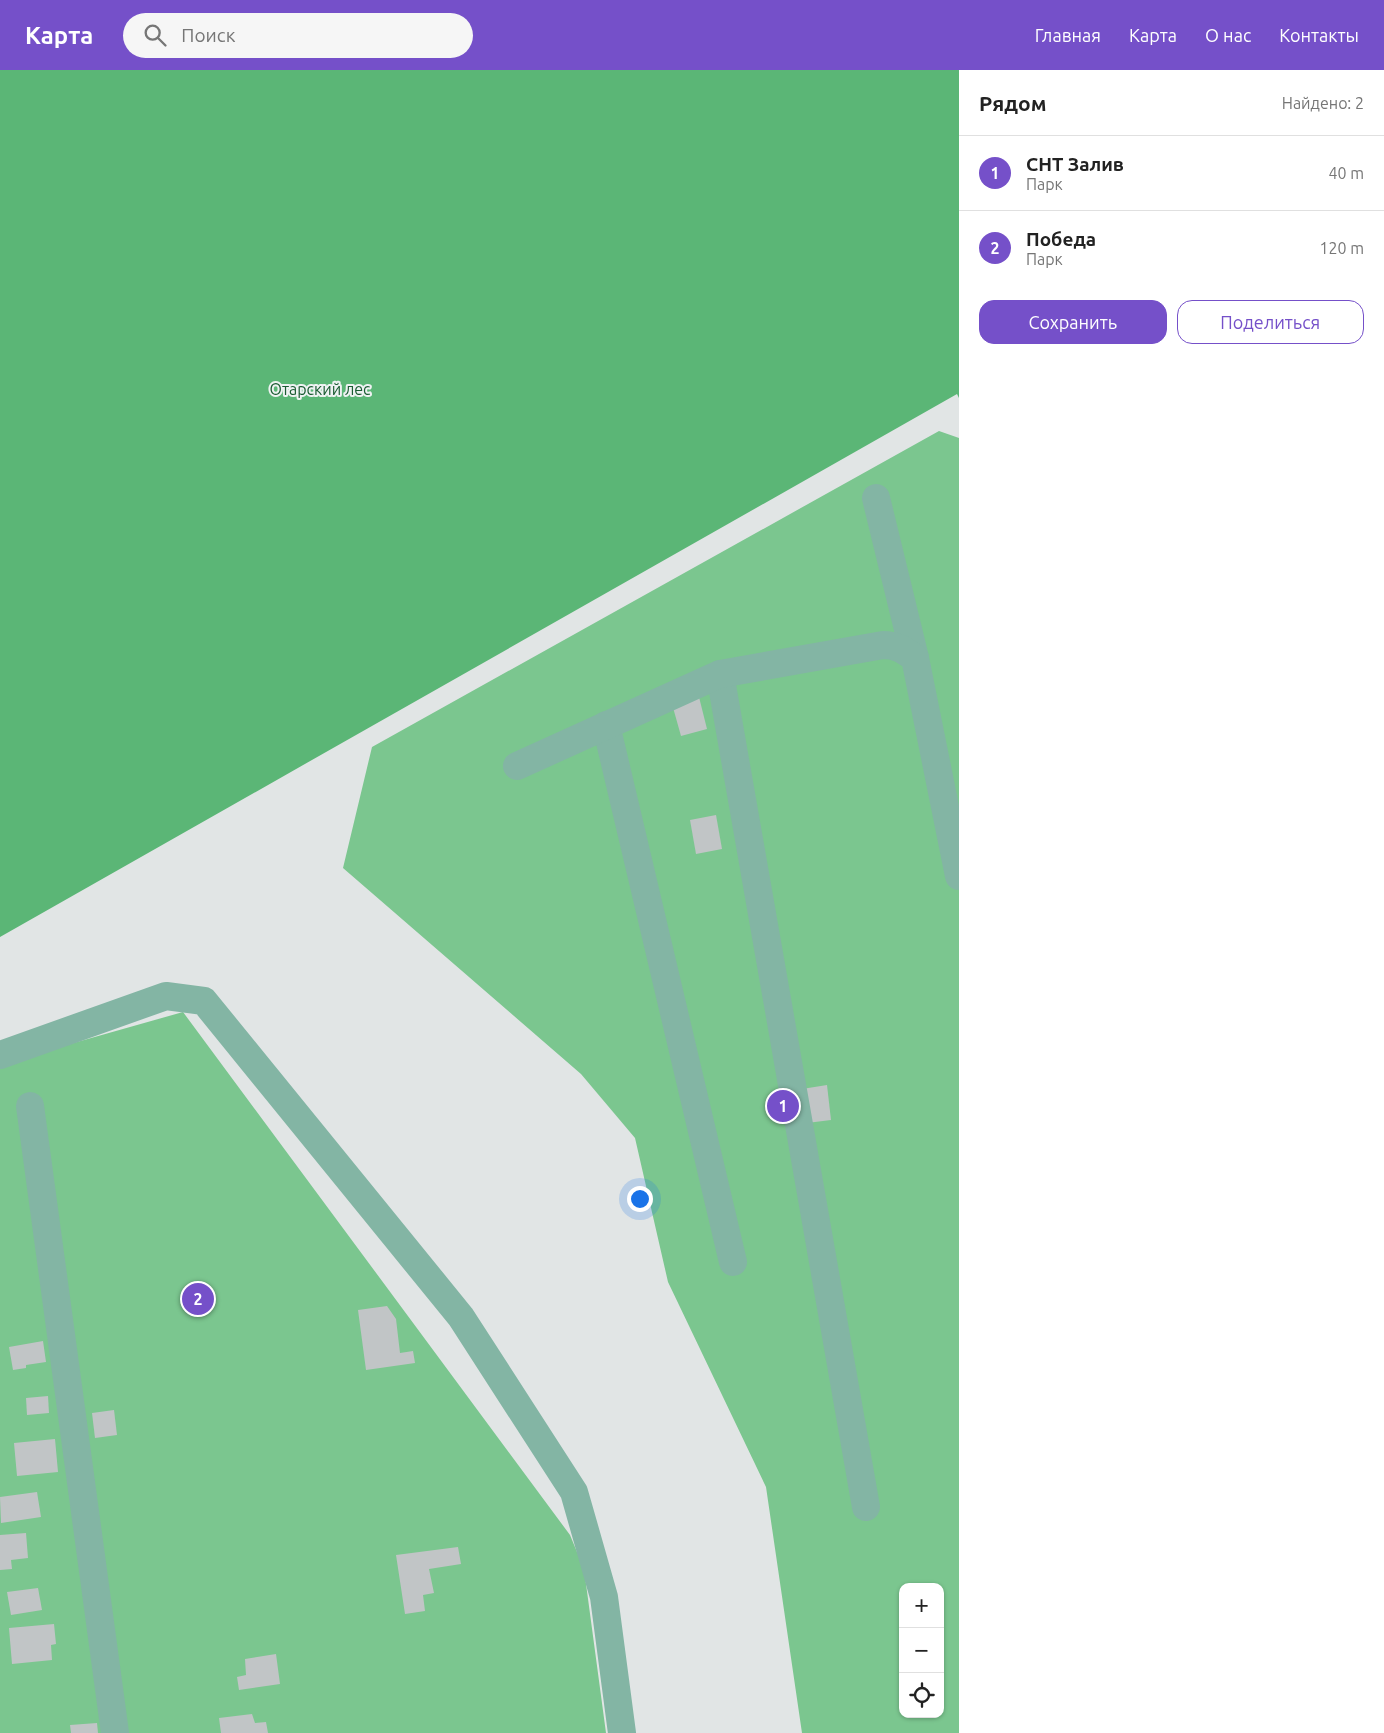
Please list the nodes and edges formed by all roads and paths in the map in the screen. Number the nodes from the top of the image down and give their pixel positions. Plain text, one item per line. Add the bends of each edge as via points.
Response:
1 (876, 498) dead end
2 (915, 658) junction
3 (720, 674) junction
4 (606, 725) junction
5 (516, 766) dead end
6 (959, 876) edge
7 (0, 1055) edge
8 (30, 1106) dead end
9 (733, 1262) dead end
10 (866, 1507) dead end
11 (116, 1733) edge
12 (622, 1733) edge

1 - 2 lane
2 - 3 lane via 899,647 883,645
2 - 6 lane
3 - 4 lane
3 - 10 lane
4 - 5 lane
4 - 9 lane
7 - 12 lane via 166,996 204,1001 461,1317 574,1492 604,1598
8 - 11 lane

